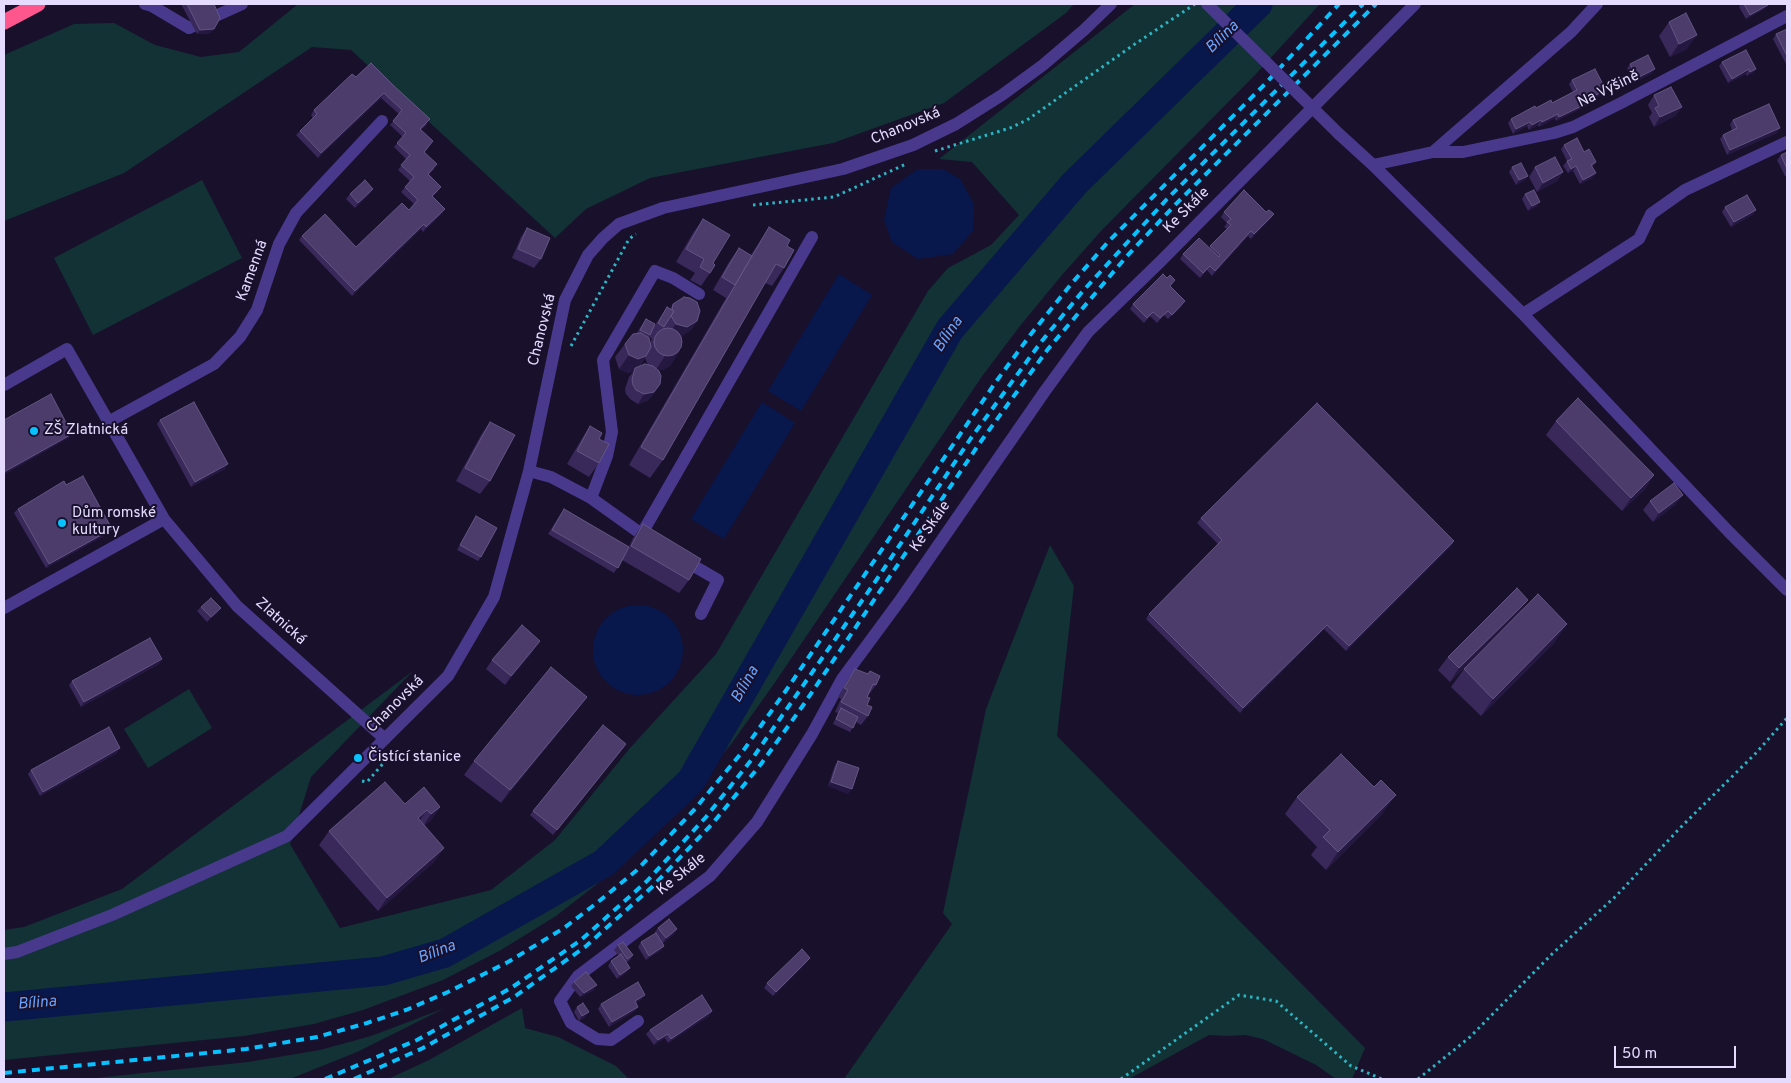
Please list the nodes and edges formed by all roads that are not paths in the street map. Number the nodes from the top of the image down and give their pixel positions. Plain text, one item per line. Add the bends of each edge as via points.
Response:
1 (38, 4) edge
2 (151, 4) edge
3 (242, 4) edge
4 (1111, 4) edge
5 (1208, 4) edge
6 (1415, 4) edge
7 (1597, 4) edge
8 (223, 8) edge
9 (1787, 16) edge
10 (4, 22) edge
11 (382, 121) dead end
12 (1787, 142) edge
13 (1432, 152) junction
14 (1373, 165) junction
15 (812, 237) dead end
16 (699, 294) dead end
17 (1523, 314) junction
18 (4, 385) edge
19 (108, 422) junction
20 (529, 471) junction
21 (591, 498) junction
22 (164, 520) junction
23 (641, 534) junction
24 (658, 545) edge
25 (675, 555) edge
26 (1787, 590) edge
27 (4, 608) edge
28 (701, 614) dead end
29 (385, 739) junction
30 (4, 954) edge
31 (638, 1022) dead end

1 - 10 highway
2 - 8 street via 189,28
3 - 8 street
4 - 20 street, Chanovská via 1043,66 956,124 913,145 843,168 664,208 619,224 588,255 564,300
5 - 14 street, bridge
6 - 31 street, Ke Skále via 1088,332 842,679 757,822 710,876 578,976 560,1001 570,1023 597,1039 611,1040
7 - 13 street via 1571,32
9 - 13 street, Na Výšině via 1573,126 1463,152
11 - 19 street, Kamenná via 296,213 278,244 257,310 240,337 214,364
12 - 17 street via 1685,190 1651,214 1639,239
13 - 14 street
14 - 17 street
15 - 23 street
16 - 21 street via 655,271 603,360 612,432 607,456
17 - 26 street
18 - 19 street, Zlatnická via 67,349
19 - 22 street, Zlatnická
20 - 21 street
20 - 29 street, Chanovská via 494,597 448,676
21 - 23 street
22 - 27 street
22 - 29 street, Zlatnická via 237,606
23 - 24 street
25 - 28 street via 718,580
29 - 30 street, Chanovská via 287,836 112,915 17,952

